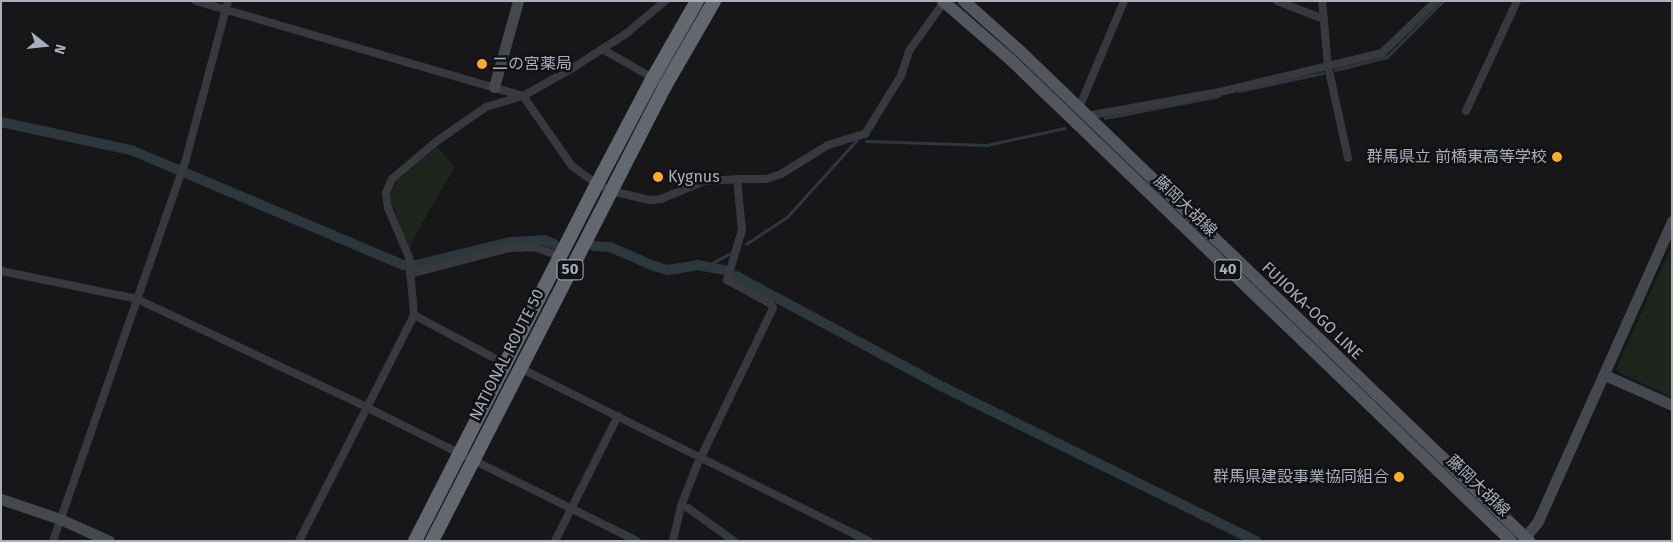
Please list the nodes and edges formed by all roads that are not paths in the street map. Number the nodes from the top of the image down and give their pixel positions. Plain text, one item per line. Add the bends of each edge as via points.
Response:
1 (196, 1) edge
2 (228, 1) edge
3 (518, 1) edge
4 (664, 1) edge
5 (697, 1) edge
6 (714, 1) edge
7 (964, 1) edge
8 (1124, 1) edge
9 (1277, 1) edge
10 (1322, 1) edge
11 (1436, 1) edge
12 (1517, 1) edge
13 (944, 2) edge
14 (226, 10) junction
15 (1324, 19) junction
16 (602, 49) junction
17 (1328, 66) junction
18 (653, 78) junction
19 (494, 87) junction
20 (523, 96) junction
21 (1466, 111) dead end
22 (1083, 112) junction
23 (1348, 158) dead end
24 (737, 179) junction
25 (597, 184) junction
26 (611, 191) junction
27 (1672, 221) edge
28 (560, 256) junction
29 (1, 271) edge
30 (410, 274) junction
31 (137, 299) junction
32 (414, 315) junction
33 (505, 364) junction
34 (520, 368) junction
35 (1605, 375) junction
36 (1672, 405) edge
37 (366, 407) junction
38 (618, 416) junction
39 (460, 453) junction
40 (700, 458) junction
41 (474, 459) junction
42 (1, 498) edge
43 (681, 506) junction
44 (572, 508) junction
45 (60, 519) junction
46 (1525, 540) edge
47 (53, 541) edge
48 (109, 541) edge
49 (298, 541) edge
50 (415, 541) edge
51 (432, 541) edge
52 (555, 541) edge
53 (637, 541) edge
54 (673, 541) edge
55 (734, 541) edge
56 (869, 541) edge
57 (1511, 541) edge

1 - 14 street
2 - 14 street
3 - 19 street
4 - 16 street via 627,33
5 - 18 highway, NATIONAL ROUTE 50 / 50
6 - 26 highway, NATIONAL ROUTE 50 / 50 via 665,86
7 - 22 main road, FUJIOKA-OGO LINE / 40
8 - 22 street
9 - 15 street
10 - 15 street
11 - 17 street via 1382,53
12 - 21 street
13 - 24 street via 909,51 901,76 865,134 828,144 781,174 766,179
13 - 57 main road, 藤岡大胡線 / 40 via 1011,60
14 - 19 street
14 - 31 street via 186,159
15 - 17 street
16 - 18 street
16 - 20 street
17 - 22 street via 1224,90
17 - 23 street
18 - 25 highway, NATIONAL ROUTE 50 / 50
19 - 20 street
20 - 25 street via 572,166
20 - 30 street via 486,107 437,141 392,179 386,193 388,208 408,257
22 - 46 main road, FUJIOKA-OGO LINE / 40
24 - 26 street via 704,181 661,199 650,200
24 - 40 street via 742,230 727,280 773,308
25 - 26 street
25 - 28 highway, NATIONAL ROUTE 50 / 50
26 - 34 highway, NATIONAL ROUTE 50 / 50
27 - 35 street
28 - 30 street via 533,246 509,248
28 - 33 highway, NATIONAL ROUTE 50 / 50
29 - 31 street
30 - 32 street
31 - 37 street
31 - 45 street
32 - 33 street
32 - 37 street
33 - 39 highway, NATIONAL ROUTE 50 / 50
34 - 38 street
34 - 41 highway, NATIONAL ROUTE 50 / 50
35 - 36 street
35 - 46 street via 1538,521
37 - 39 street
37 - 49 street
38 - 40 street
38 - 44 street
39 - 41 street
39 - 50 highway, NATIONAL ROUTE 50 / 50
40 - 43 street
40 - 56 street
41 - 44 street
41 - 51 highway, NATIONAL ROUTE 50 / 50
42 - 45 street
43 - 54 street
43 - 55 street
44 - 52 street
44 - 53 street
45 - 47 street
45 - 48 street

